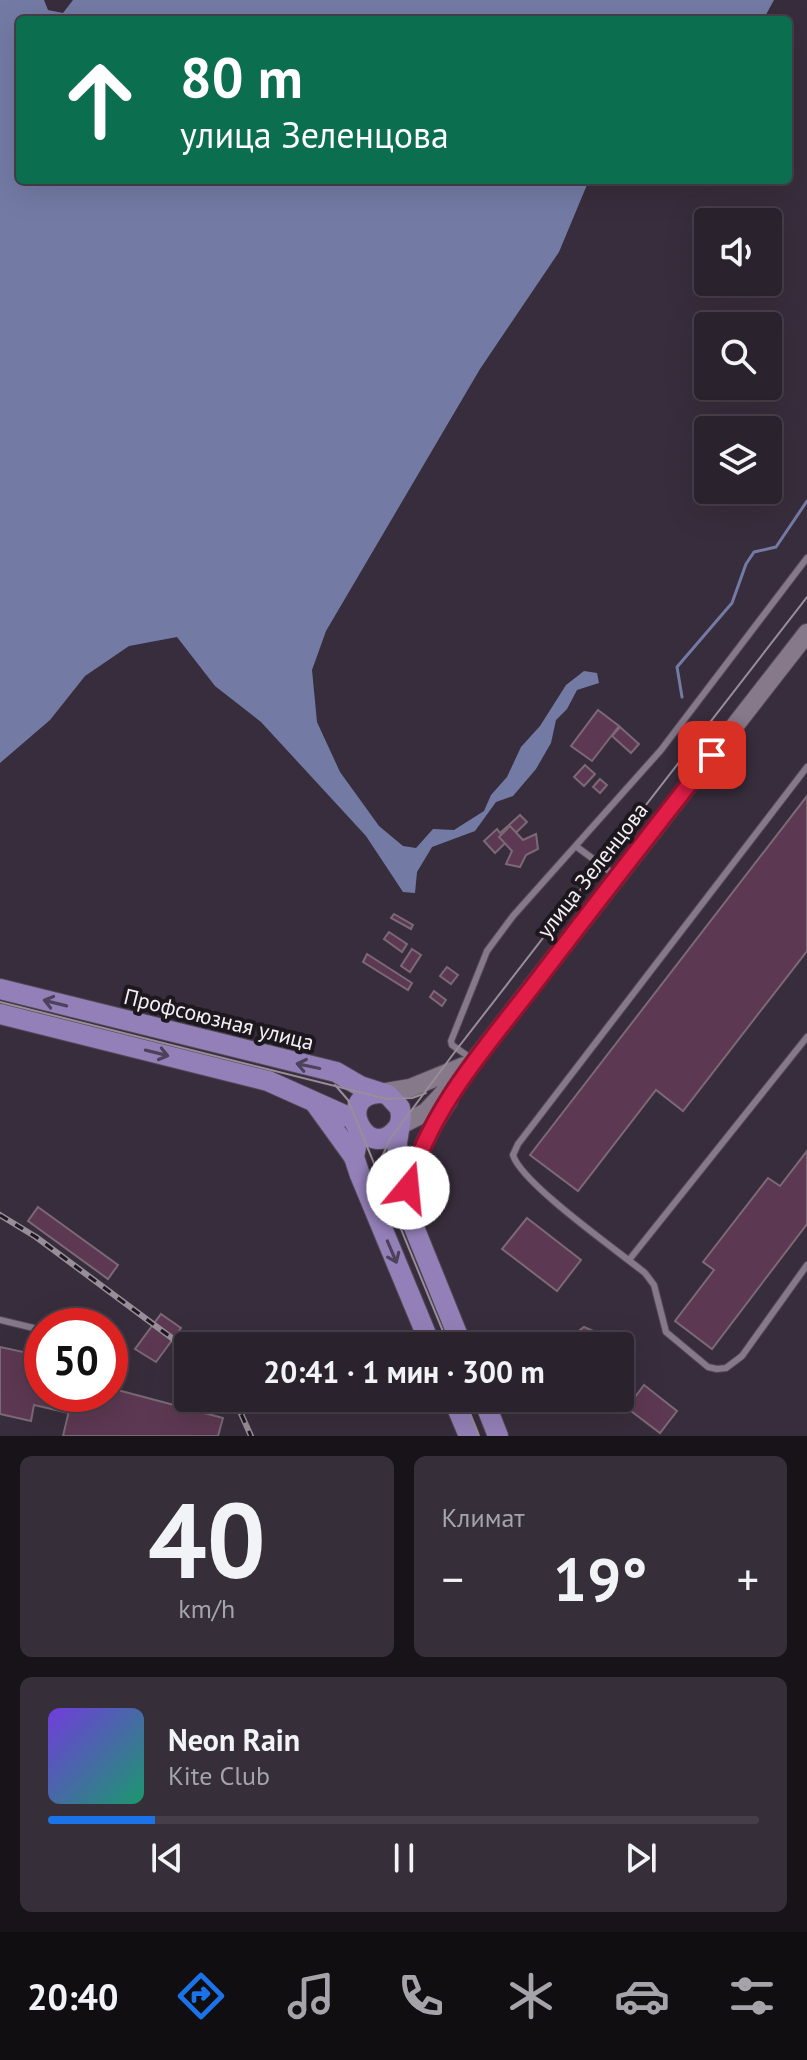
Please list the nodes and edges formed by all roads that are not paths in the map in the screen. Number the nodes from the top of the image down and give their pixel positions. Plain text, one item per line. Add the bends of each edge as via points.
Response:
1 (807, 558) edge
2 (807, 633) edge
3 (807, 767) edge
4 (577, 847) junction
5 (617, 877) junction
6 (0, 989) edge
7 (0, 1014) edge
8 (807, 1037) edge
9 (474, 1061) junction
10 (380, 1093) junction
11 (313, 1100) junction
12 (358, 1125) junction
13 (398, 1128) junction
14 (354, 1157) junction
15 (405, 1205) junction
16 (629, 1260) junction
17 (807, 1265) edge
18 (0, 1320) edge
19 (24, 1326) edge
20 (425, 1332) edge
21 (456, 1332) edge
22 (489, 1412) edge
23 (498, 1436) edge

1 - 4 lane via 677,730
2 - 5 main road, улица Зеленцова
3 - 16 lane via 513,1155 546,1193
4 - 5 lane
4 - 9 lane via 487,951 451,1041
5 - 9 main road, улица Зеленцова
10 -> 6 main road, Профсоюзная улица via 336,1072
7 -> 11 main road via 268,1081
8 - 16 lane
9 - 10 main road, улица Зеленцова via 426,1083
9 - 13 main road, улица Зеленцова via 426,1112
9 - 15 main road via 425,1139
10 - 12 main road via 358,1107
10 - 13 main road via 398,1104
11 - 12 main road
11 - 14 main road
12 - 13 main road via 378,1138
12 - 14 main road
13 - 15 main road
14 -> 20 main road
15 - 21 main road
16 - 17 lane via 654,1285 668,1335 717,1369 742,1356
18 - 19 lane
22 - 23 main road

